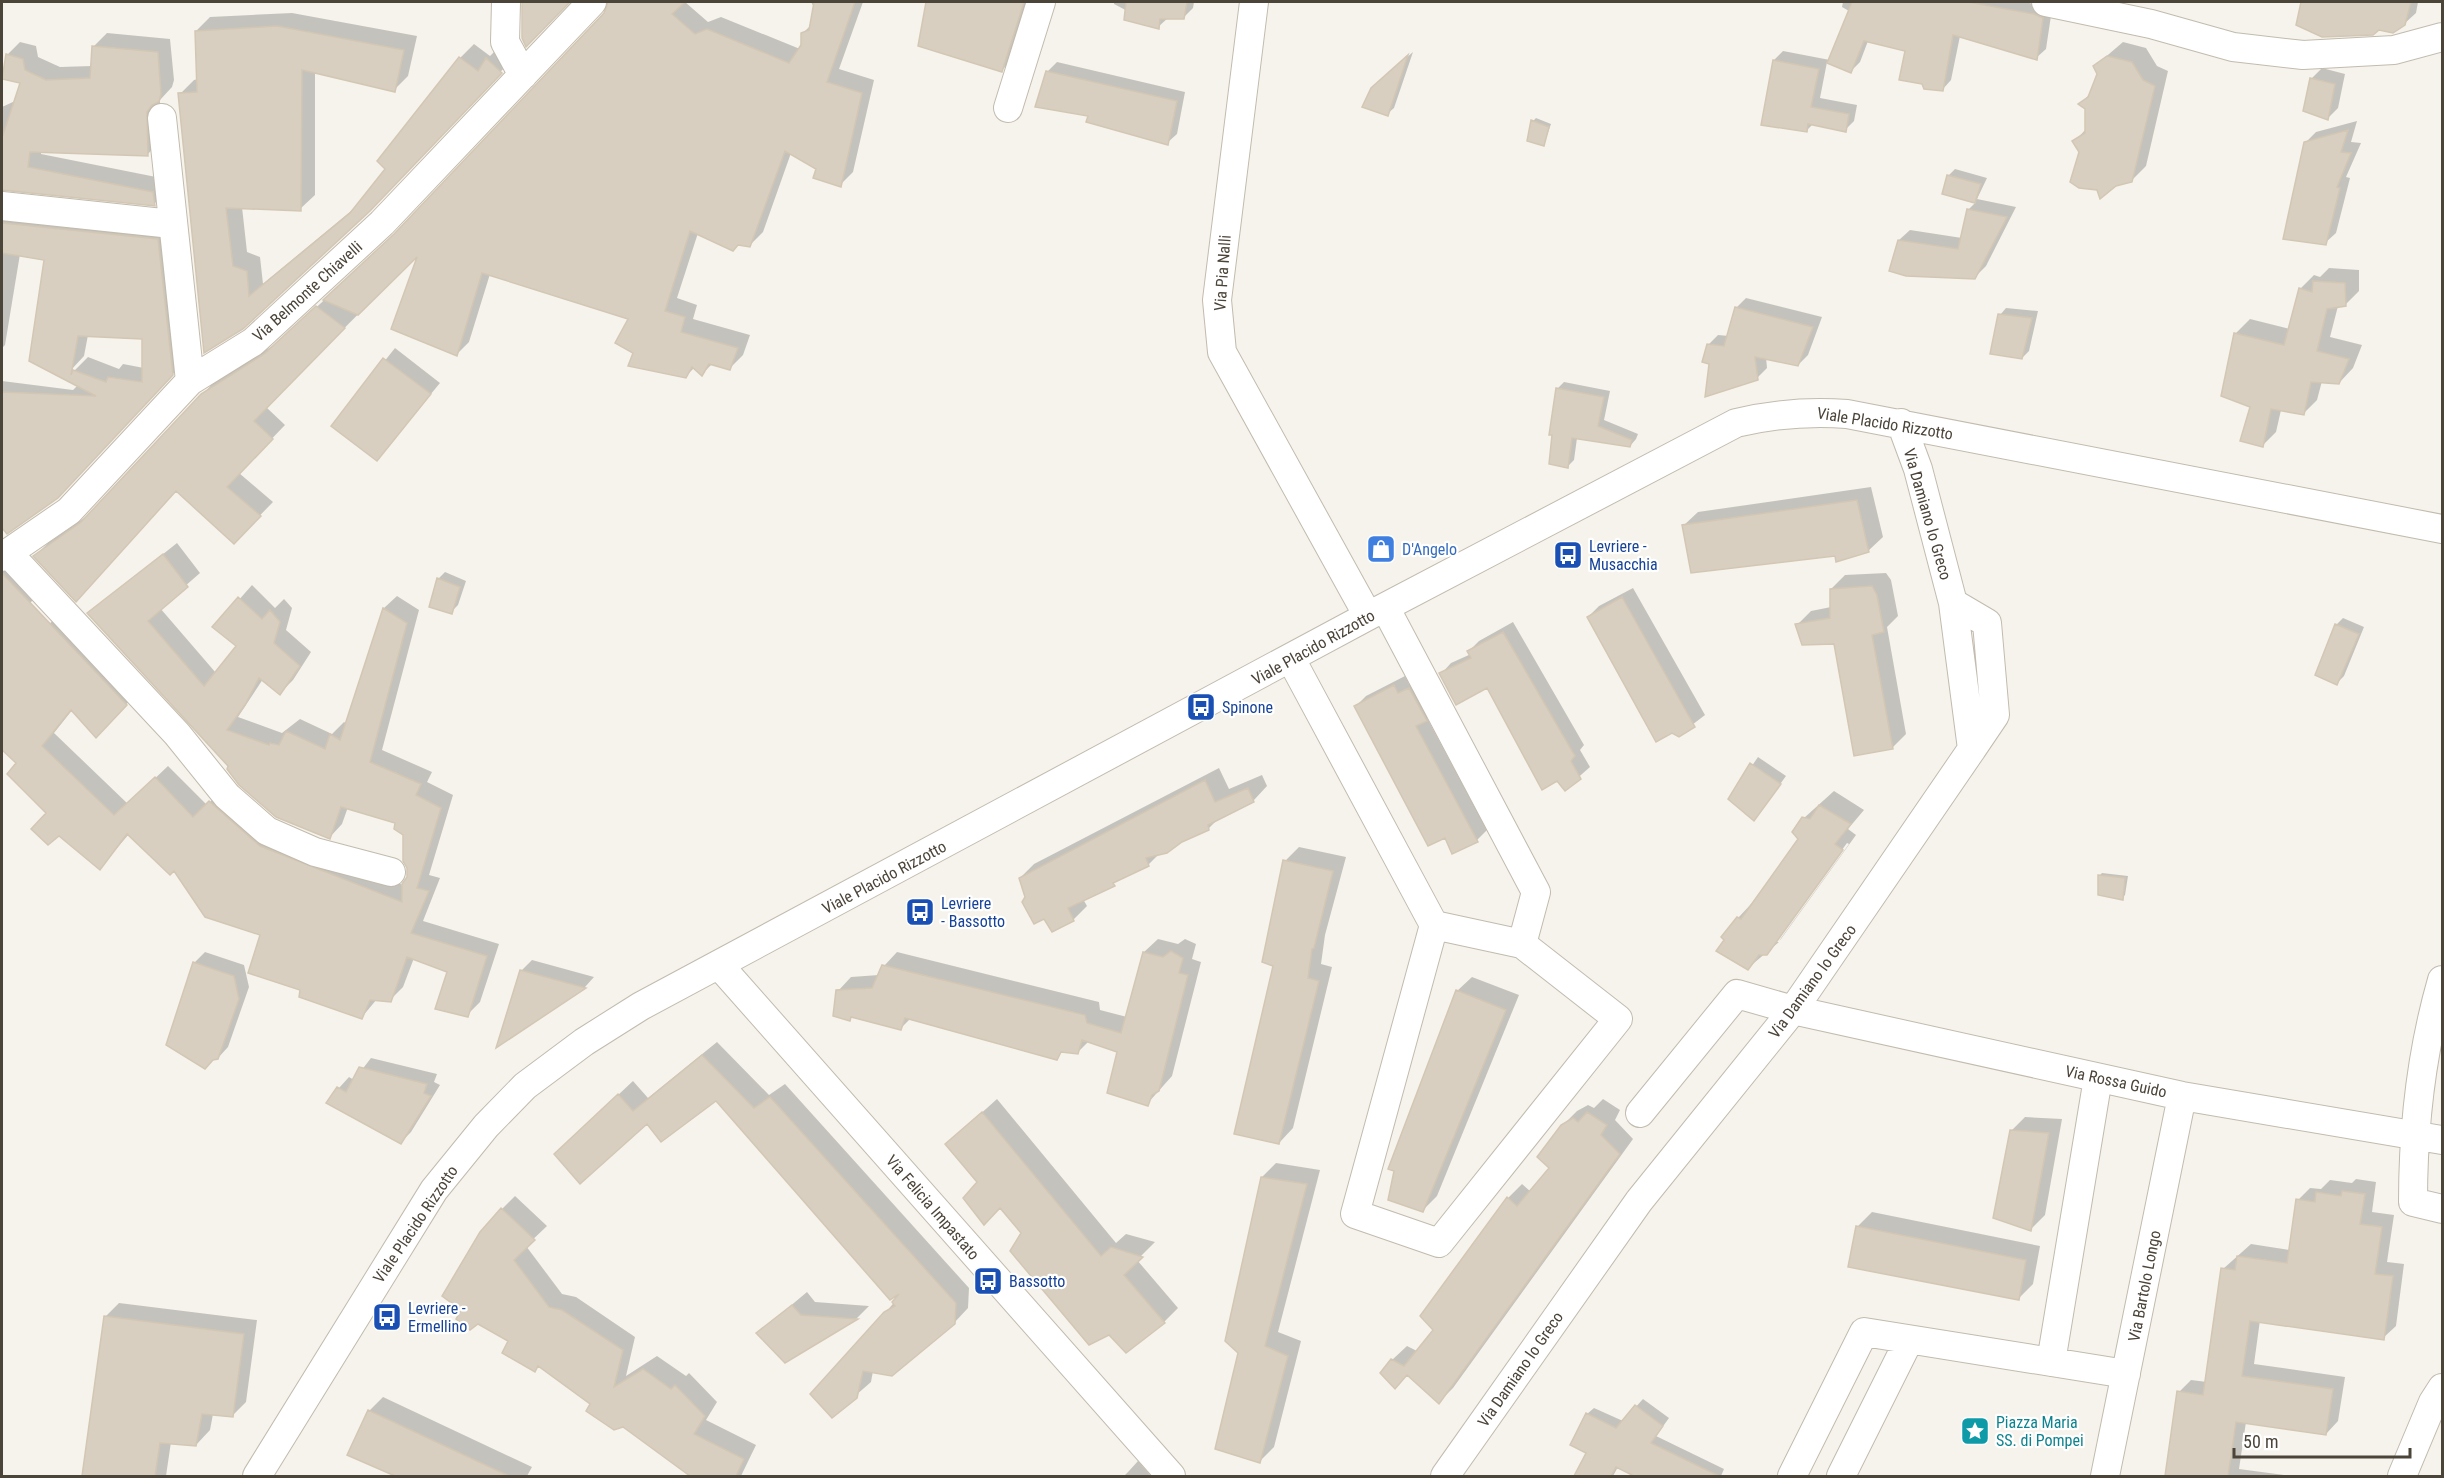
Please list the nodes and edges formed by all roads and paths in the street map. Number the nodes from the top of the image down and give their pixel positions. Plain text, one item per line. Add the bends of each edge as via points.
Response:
1 (506, 2) edge
2 (592, 2) edge
3 (1041, 2) edge
4 (1254, 2) edge
5 (2046, 2) edge
6 (2442, 37) edge
7 (523, 75) junction
8 (1008, 108) dead end
9 (162, 118) dead end
10 (2, 206) edge
11 (172, 224) junction
12 (190, 381) junction
13 (1901, 423) junction
14 (2442, 529) edge
15 (5, 555) edge
16 (1377, 612) junction
17 (1291, 659) junction
18 (391, 872) dead end
19 (1434, 925) junction
20 (1522, 944) junction
21 (719, 965) junction
22 (2442, 980) edge
23 (1793, 1010) junction
24 (2098, 1078) junction
25 (2182, 1096) junction
26 (1640, 1113) dead end
27 (2413, 1135) junction
28 (2442, 1140) edge
29 (2442, 1209) edge
30 (1909, 1340) junction
31 (2051, 1362) junction
32 (2126, 1374) junction
33 (2442, 1388) edge
34 (257, 1476) edge
35 (1171, 1476) edge
36 (1444, 1476) edge
37 (1792, 1476) edge
38 (1841, 1476) edge
39 (2105, 1476) edge
40 (2402, 1476) edge

1 - 7 street via 505,42
2 - 7 street, Via Belmonte Chiavelli
3 - 8 street
4 - 16 street, Via Pia Nalli via 1217,300 1222,352
5 - 6 street via 2151,24 2233,47 2303,55 2394,50
7 - 12 street, Via Belmonte Chiavelli via 382,223 252,342
9 - 11 street
10 - 11 street
11 - 12 street
12 - 15 street, Via Belmonte Chiavelli via 69,511
13 - 14 street, Viale Placido Rizzotto
13 - 16 street, Viale Placido Rizzotto via 1811,411 1736,423
13 - 23 street, Via Damiano lo Greco via 1918,469 1953,603 1972,748
15 - 18 street via 170,726 227,796 267,831 315,852
16 - 17 street, Viale Placido Rizzotto
16 - 20 street, Via Pia Nalli via 1536,892
17 - 19 street
17 - 21 street, Viale Placido Rizzotto
19 - 20 street
19 - 20 street via 1355,1214 1439,1243 1618,1019
21 - 34 street, Viale Placido Rizzotto via 641,1006 584,1042 525,1086 486,1126 434,1190
21 - 35 street, Via Felicia Impastato
22 - 27 street via 2428,1029
23 - 24 street, Via Rossa Guido
23 - 26 street, Via Rossa Guido via 1737,994
23 - 36 street, Via Damiano lo Greco via 1639,1201
24 - 25 street, Via Rossa Guido
24 - 31 street
25 - 27 street, Via Rossa Guido
25 - 32 street, Via Bartolo Longo
27 - 28 street, Via Rossa Guido
27 - 29 street via 2413,1202
30 - 31 street
30 - 37 street via 1864,1332
30 - 38 street
31 - 32 street
32 - 39 street, Via Bartolo Longo
33 - 40 street

